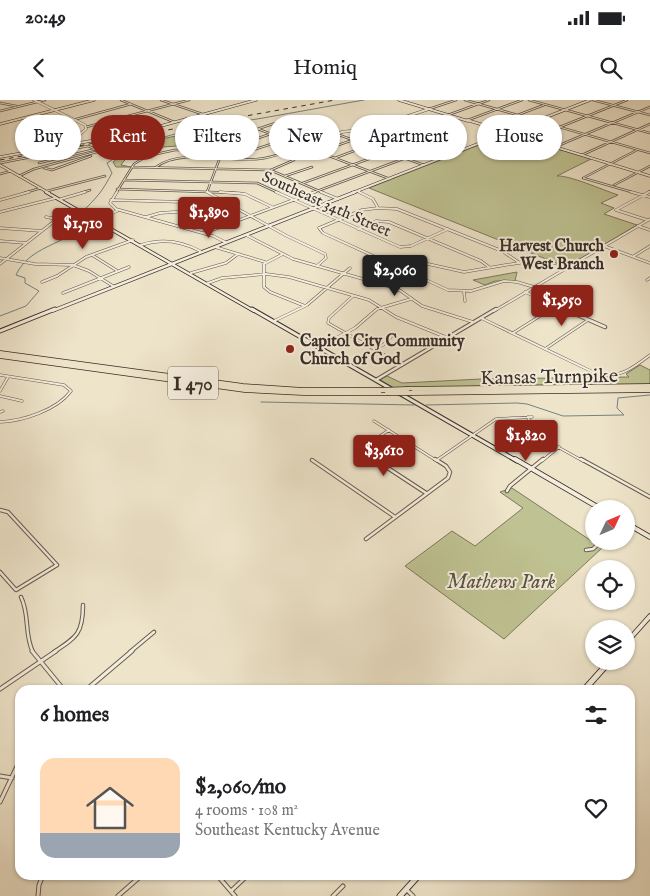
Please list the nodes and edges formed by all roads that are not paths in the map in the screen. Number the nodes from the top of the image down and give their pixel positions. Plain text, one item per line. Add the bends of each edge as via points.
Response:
1 (34, 100) edge
2 (45, 100) edge
3 (90, 100) edge
4 (94, 100) edge
5 (120, 100) edge
6 (162, 100) edge
7 (189, 100) edge
8 (256, 100) edge
9 (399, 100) edge
10 (456, 100) edge
11 (465, 100) edge
12 (489, 100) edge
13 (522, 100) edge
14 (529, 100) edge
15 (591, 100) edge
16 (627, 100) edge
17 (36, 102) junction
18 (0, 103) edge
19 (131, 104) junction
20 (173, 104) junction
21 (478, 104) junction
22 (545, 104) junction
23 (614, 105) junction
24 (650, 106) edge
25 (17, 107) junction
26 (429, 109) junction
27 (497, 109) junction
28 (53, 110) junction
29 (565, 110) junction
30 (0, 111) edge
31 (148, 111) junction
32 (638, 112) junction
33 (63, 115) edge
34 (203, 115) edge
35 (209, 115) edge
36 (448, 115) joint
37 (516, 115) joint
38 (552, 115) edge
39 (650, 115) edge
40 (588, 116) junction
41 (81, 118) edge
42 (467, 120) joint
43 (174, 122) joint
44 (612, 122) junction
45 (0, 123) edge
46 (477, 123) edge
47 (81, 124) edge
48 (650, 124) edge
49 (562, 126) edge
50 (86, 127) junction
51 (562, 128) edge
52 (638, 130) junction
53 (81, 133) edge
54 (340, 133) edge
55 (650, 133) edge
56 (584, 134) junction
57 (611, 142) junction
58 (81, 143) edge
59 (477, 144) edge
60 (562, 144) edge
61 (562, 149) edge
62 (175, 150) edge
63 (638, 150) junction
64 (650, 153) edge
65 (15, 154) edge
66 (91, 155) edge
67 (582, 155) junction
68 (0, 157) edge
69 (175, 159) edge
70 (19, 160) edge
71 (47, 160) edge
72 (71, 160) edge
73 (218, 160) edge
74 (294, 160) dead end
75 (340, 160) edge
76 (366, 160) edge
77 (401, 160) edge
78 (407, 160) edge
79 (39, 163) dead end
80 (609, 163) junction
81 (0, 165) edge
82 (353, 165) junction
83 (424, 165) junction
84 (650, 166) edge
85 (43, 167) junction
86 (132, 167) junction
87 (156, 167) junction
88 (312, 167) dead end
89 (214, 168) junction
90 (270, 170) junction
91 (11, 171) junction
92 (371, 172) junction
93 (638, 172) junction
94 (0, 174) edge
95 (20, 176) junction
96 (105, 176) dead end
97 (285, 176) junction
98 (650, 176) edge
99 (390, 179) junction
100 (124, 180) junction
101 (210, 181) junction
102 (302, 183) junction
103 (613, 185) junction
104 (41, 188) junction
105 (117, 189) junction
106 (90, 190) dead end
107 (650, 190) edge
108 (46, 191) junction
109 (206, 191) junction
110 (319, 191) junction
111 (358, 192) junction
112 (643, 194) junction
113 (650, 197) edge
114 (59, 198) junction
115 (338, 199) junction
116 (0, 200) edge
117 (111, 200) junction
118 (294, 200) junction
119 (273, 208) junction
120 (378, 208) junction
121 (312, 209) junction
122 (80, 210) junction
123 (118, 210) junction
124 (204, 210) junction
125 (0, 212) edge
126 (251, 216) junction
127 (46, 217) dead end
128 (146, 218) junction
129 (57, 219) junction
130 (96, 220) junction
131 (336, 220) junction
132 (649, 220) edge
133 (229, 224) junction
134 (270, 225) junction
135 (638, 226) junction
136 (0, 228) edge
137 (358, 229) junction
138 (448, 229) junction
139 (650, 230) edge
140 (42, 231) junction
141 (202, 233) junction
142 (245, 234) junction
143 (428, 238) junction
144 (133, 240) junction
145 (0, 241) edge
146 (225, 242) junction
147 (26, 243) junction
148 (141, 245) junction
149 (214, 246) junction
150 (604, 246) junction
151 (650, 246) edge
152 (200, 251) junction
153 (238, 254) junction
154 (283, 254) junction
155 (92, 255) junction
156 (634, 257) junction
157 (0, 258) edge
158 (6, 259) junction
159 (172, 262) junction
160 (266, 262) junction
161 (520, 263) junction
162 (650, 263) edge
163 (0, 264) edge
164 (73, 265) junction
165 (317, 266) junction
166 (129, 267) dead end
167 (350, 268) dead end
168 (490, 268) junction
169 (565, 269) junction
170 (117, 270) junction
171 (407, 272) junction
172 (191, 273) junction
173 (264, 274) junction
174 (344, 274) junction
175 (100, 278) junction
176 (650, 278) edge
177 (647, 280) dead end
178 (42, 282) dead end
179 (208, 283) junction
180 (385, 285) junction
181 (113, 286) junction
182 (534, 287) junction
183 (327, 288) junction
184 (464, 292) junction
185 (525, 292) junction
186 (63, 293) dead end
187 (354, 296) junction
188 (411, 299) junction
189 (465, 301) dead end
190 (305, 306) junction
191 (556, 306) junction
192 (381, 307) junction
193 (481, 318) junction
194 (588, 320) junction
195 (274, 321) junction
196 (474, 323) junction
197 (605, 327) dead end
198 (0, 332) edge
199 (347, 333) junction
200 (512, 333) junction
201 (391, 337) dead end
202 (448, 338) junction
203 (320, 347) junction
204 (544, 348) junction
205 (374, 349) junction
206 (0, 354) edge
207 (650, 355) edge
208 (402, 365) junction
209 (0, 376) edge
210 (8, 377) junction
211 (376, 380) junction
212 (650, 388) edge
213 (0, 391) edge
214 (0, 396) edge
215 (22, 401) dead end
216 (528, 417) junction
217 (532, 417) dead end
218 (374, 421) dead end
219 (0, 422) edge
220 (389, 430) junction
221 (472, 435) junction
222 (559, 447) junction
223 (312, 460) dead end
224 (437, 460) junction
225 (532, 469) junction
226 (507, 491) dead end
227 (426, 494) junction
228 (650, 497) edge
229 (585, 500) edge
230 (0, 510) edge
231 (395, 517) junction
232 (635, 528) edge
233 (650, 537) edge
234 (366, 539) dead end
235 (0, 572) edge
236 (21, 597) dead end
237 (84, 605) dead end
238 (650, 616) edge
239 (154, 632) dead end
240 (635, 632) edge
241 (41, 662) junction
242 (602, 670) edge
243 (60, 685) edge
244 (92, 685) edge
245 (588, 685) edge
246 (0, 690) edge
247 (15, 771) edge
248 (0, 776) edge
249 (12, 778) junction
250 (0, 802) edge
251 (41, 880) edge
252 (136, 880) edge
253 (221, 880) edge
254 (243, 880) edge
255 (414, 880) edge
256 (343, 886) dead end
257 (406, 889) junction
258 (231, 891) junction
259 (38, 896) edge
260 (118, 896) edge
261 (235, 896) edge
262 (334, 896) edge
263 (400, 896) edge
264 (413, 896) edge

1 - 17 street
2 - 17 street
3 - 28 main road
4 - 28 main road
5 - 19 street
6 - 20 street
7 - 20 street
8 - 35 main road
9 - 26 main road
10 - 26 street
11 - 21 street
12 - 21 street
13 - 27 street
14 - 22 street
15 - 23 street
15 - 29 main road
16 - 23 street
17 - 25 street
17 - 28 street
18 - 25 street
19 - 31 street
19 - 41 street
20 - 31 street
20 - 34 street
21 - 27 street
21 - 36 street
22 - 29 street
22 - 37 street
23 - 32 street
23 - 40 street
24 - 32 street
25 - 30 street
26 - 36 main road
26 - 54 street via 372,128
27 - 37 street
27 - 42 street
28 - 33 street
28 - 45 main road
29 - 38 main road
29 - 40 street
31 - 43 street
31 - 50 street
32 - 39 street
32 - 44 street
40 - 44 street
40 - 49 street
42 - 46 main road
43 - 58 main road
44 - 52 street
44 - 56 street
47 - 50 street
48 - 52 street
50 - 53 street
51 - 56 street
52 - 55 street
52 - 57 street
56 - 57 street
56 - 60 street
57 - 63 street
57 - 67 street
59 - 83 main road
61 - 67 main road
62 - 86 street via 142,158
63 - 64 street
63 - 80 street
65 - 68 main road
66 - 85 street via 50,170
67 - 80 main road
69 - 87 street
70 - 81 street
71 - 79 street
72 - 85 street
73 - 89 street
74 - 90 street
75 - 82 street
76 - 82 street
77 - 92 street
78 - 83 street
80 - 93 main road
80 - 103 street via 583,178
81 - 91 main road
82 - 92 street
82 - 102 street
83 - 99 main road
84 - 93 street
85 - 95 street
86 - 87 street
86 - 100 street
87 - 89 street
88 - 97 street
89 - 90 street
89 - 101 street
90 - 97 street
91 - 94 street
91 - 95 main road
92 - 99 street
92 - 110 street
93 - 98 main road
93 - 103 street
95 - 104 main road
96 - 108 street
97 - 102 street
99 - 111 main road
100 - 101 street, Southeast 34th Street
100 - 105 street
101 - 109 street
101 - 118 street, Southeast 34th Street via 257,183
102 - 110 street
103 - 112 street
104 - 108 main road
104 - 116 street
105 - 109 street
105 - 117 street
106 - 114 street
107 - 112 street
108 - 114 main road
109 - 119 street via 239,192
109 - 126 street
110 - 115 street
110 - 118 street
111 - 115 main road
111 - 120 street via 373,200
112 - 113 street
112 - 132 street via 616,210
114 - 122 main road
114 - 125 street
115 - 121 main road
117 - 123 street via 111,206
117 - 124 street via 181,202
118 - 119 street
118 - 121 street, Southeast 34th Street
119 - 126 street
120 - 131 street via 360,210
120 - 138 street via 405,211
121 - 131 street, Southeast 34th Street
121 - 134 main road
122 - 129 street
122 - 130 main road
123 - 128 street
123 - 130 street
124 - 128 street via 161,212
124 - 133 street
126 - 133 street
126 - 134 street
127 - 129 street
128 - 141 street
129 - 140 street
130 - 144 main road
131 - 137 street, Southeast 34th Street
131 - 171 street via 319,229
132 - 135 street
133 - 141 street
134 - 142 main road
134 - 165 street via 326,254
135 - 139 street
135 - 150 street
136 - 140 street
137 - 143 street via 382,221 390,222
137 - 143 street, Southeast 34th Street via 402,247
138 - 143 street
138 - 161 street via 506,253
140 - 147 street
141 - 146 street
142 - 146 main road
142 - 154 street
143 - 168 street
144 - 148 main road
144 - 155 street
145 - 147 street
146 - 149 main road
147 - 158 street
148 - 152 street via 165,240
148 - 159 main road
149 - 152 main road
149 - 153 street
150 - 156 street
150 - 169 street
151 - 156 street
152 - 159 main road
153 - 160 street
153 - 172 street via 226,263
154 - 160 street
154 - 165 street
155 - 164 street
155 - 170 street
156 - 162 street
157 - 158 street
158 - 163 street
158 - 164 street
159 - 172 main road
159 - 181 main road
160 - 173 street
161 - 168 street
161 - 169 street via 542,261
164 - 175 street
164 - 178 street via 57,277
165 - 174 street
166 - 170 street
167 - 174 street
168 - 171 street via 458,272 427,264
169 - 182 street
170 - 175 street
171 - 180 street
171 - 184 street via 443,289
172 - 179 main road
173 - 179 street via 222,278
173 - 183 street via 286,276
173 - 190 street via 267,290
174 - 180 street
174 - 183 street
175 - 181 street
175 - 186 street
176 - 177 street
179 - 195 main road
180 - 188 street
181 - 198 main road
182 - 184 street via 504,282
182 - 185 street
183 - 187 street
183 - 190 street
184 - 189 street
185 - 191 street
185 - 193 street
187 - 192 street
187 - 199 street via 328,320
188 - 192 street
188 - 196 street via 422,306
190 - 195 street
191 - 194 street
191 - 200 street
192 - 199 street
192 - 202 street via 396,317
193 - 196 street
193 - 200 street
194 - 197 street
194 - 204 street
195 - 203 main road
196 - 202 street
199 - 203 street
199 - 205 street
200 - 204 street
201 - 205 street
202 - 208 street
203 - 211 main road
204 - 207 street via 599,374 613,376 629,371
205 - 208 street
206 - 212 highway, Kansas Turnpike / I 470, bridge via 243,386 310,390
206 - 212 highway, Kansas Turnpike / I 470, bridge via 245,390 313,394
208 - 211 street
209 - 210 street
210 - 213 street
210 - 219 street via 64,385 71,392 66,399 20,420
211 - 221 main road
214 - 215 street
216 - 217 street
216 - 221 street via 499,418
216 - 222 street via 535,434
218 - 220 street
220 - 224 street
220 - 227 street via 361,450
221 - 224 street
221 - 225 main road
222 - 225 street
222 - 228 street
223 - 231 street
224 - 227 street via 448,468 450,474
225 - 226 street
225 - 229 main road
227 - 231 street
230 - 235 street via 8,512 57,565 16,590
231 - 234 street
232 - 233 main road
236 - 241 street via 29,644
237 - 241 street via 83,623 77,636
238 - 240 main road
239 - 244 street
241 - 243 street
241 - 246 street
242 - 245 main road
247 - 249 street
248 - 249 street
249 - 250 street
251 - 259 street
252 - 260 street
253 - 258 street
254 - 258 street
255 - 257 main road
256 - 262 street
257 - 263 main road
257 - 264 street
258 - 261 street

